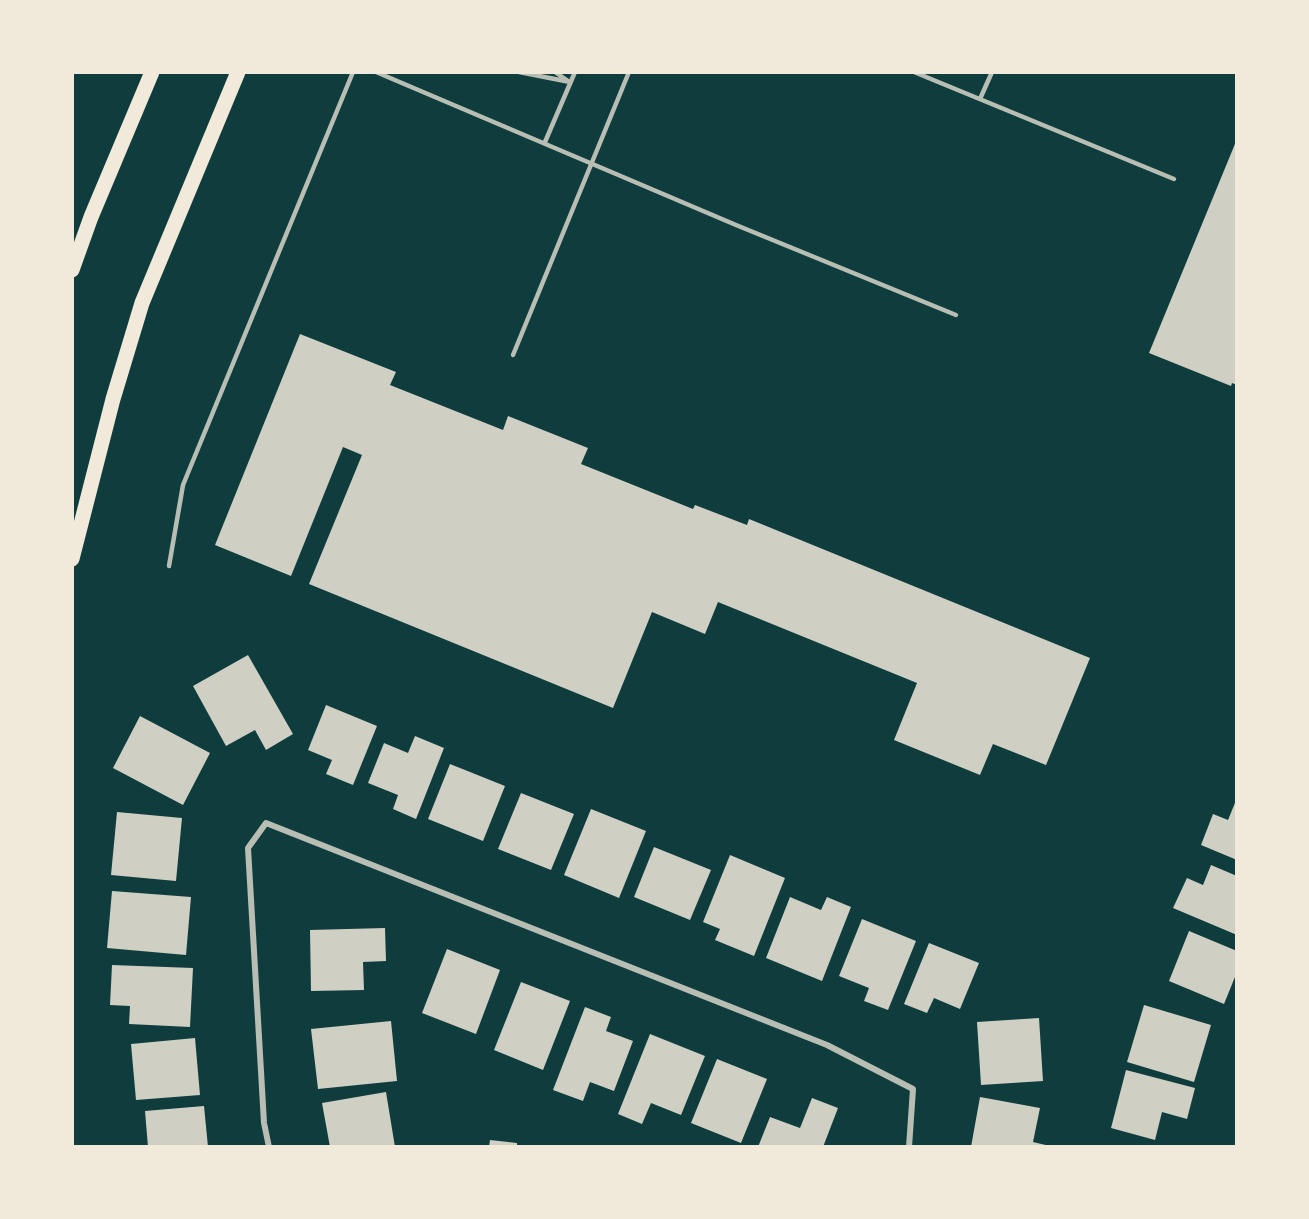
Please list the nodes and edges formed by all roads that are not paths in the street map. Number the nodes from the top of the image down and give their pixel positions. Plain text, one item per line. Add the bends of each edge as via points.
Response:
1 (152, 72) edge
2 (238, 72) edge
3 (353, 72) edge
4 (376, 72) edge
5 (519, 72) edge
6 (555, 72) edge
7 (574, 72) edge
8 (629, 72) edge
9 (914, 72) edge
10 (992, 72) edge
11 (570, 82) junction
12 (980, 99) junction
13 (545, 142) junction
14 (591, 164) junction
15 (1174, 179) dead end
16 (72, 270) edge
17 (956, 315) dead end
18 (513, 355) dead end
19 (72, 559) edge
20 (169, 566) dead end
21 (269, 1147) edge
22 (909, 1147) edge

1 - 16 main road
2 - 19 main road via 142,303
3 - 20 lane via 183,485
4 - 13 lane
5 - 11 lane
6 - 11 lane
7 - 11 lane
8 - 14 lane
9 - 12 lane
10 - 12 lane
11 - 13 lane
12 - 15 lane
13 - 14 lane
14 - 17 lane
14 - 18 lane
21 - 22 street via 264,1123 248,848 266,823 827,1045 913,1089

